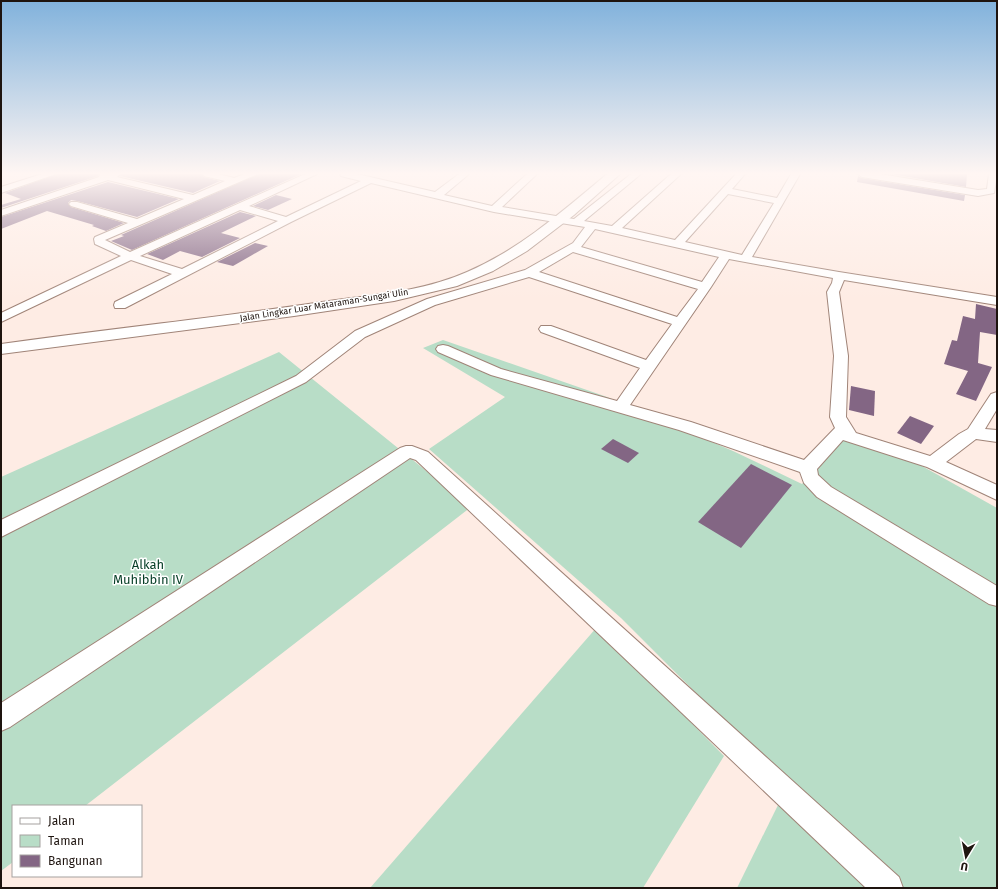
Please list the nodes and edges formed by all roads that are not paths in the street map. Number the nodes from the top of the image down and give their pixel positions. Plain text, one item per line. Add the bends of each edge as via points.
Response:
1 (114, 215) edge
2 (151, 215) edge
3 (221, 215) edge
4 (271, 215) edge
5 (296, 215) edge
6 (532, 215) edge
7 (564, 215) edge
8 (584, 215) edge
9 (630, 215) edge
10 (703, 215) edge
11 (771, 215) edge
12 (287, 220) junction
13 (559, 220) junction
14 (136, 222) junction
15 (574, 223) junction
16 (592, 225) junction
17 (614, 230) junction
18 (677, 244) junction
19 (571, 248) junction
20 (726, 254) junction
21 (130, 256) junction
22 (745, 259) junction
23 (182, 273) junction
24 (529, 273) junction
25 (839, 276) junction
26 (705, 287) junction
27 (997, 300) edge
28 (120, 305) dead end
29 (1, 318) edge
30 (680, 322) junction
31 (546, 329) dead end
32 (1, 349) edge
33 (442, 349) dead end
34 (648, 366) junction
35 (997, 397) edge
36 (620, 408) junction
37 (844, 429) junction
38 (974, 433) junction
39 (997, 436) edge
40 (933, 463) junction
41 (808, 468) junction
42 (997, 494) edge
43 (1, 529) edge
44 (997, 597) edge
45 (1, 718) edge
46 (888, 888) edge

1 - 14 street
2 - 14 street
3 - 21 street
4 - 12 street
5 - 12 street
6 - 13 street
7 - 13 main road, Jalan Lingkar Luar Mataraman-Sungai Ulin
8 - 15 street
9 - 17 street
10 - 18 street
11 - 22 street
12 - 23 street
13 - 15 street
13 - 32 main road, Jalan Lingkar Luar Mataraman-Sungai Ulin via 488,268 434,287 293,312
14 - 21 street via 99,239 99,242
15 - 16 street
16 - 17 street
16 - 19 street
17 - 18 street
18 - 20 street
19 - 24 street
19 - 26 street
20 - 22 street
20 - 26 street
21 - 23 street
21 - 29 street
22 - 25 street via 818,270
23 - 28 street
24 - 30 street
24 - 43 street via 431,302 360,334 301,379
25 - 27 street
25 - 37 street via 833,292 841,356 838,417
26 - 30 street
30 - 34 street
31 - 34 street
33 - 36 street via 496,372
34 - 36 street
35 - 38 street
36 - 41 street via 691,428
37 - 40 street via 850,437
37 - 41 street
38 - 39 street
38 - 40 street
40 - 42 street via 981,484
41 - 44 street via 810,478 824,492
45 - 46 street via 406,452 412,452 422,456

